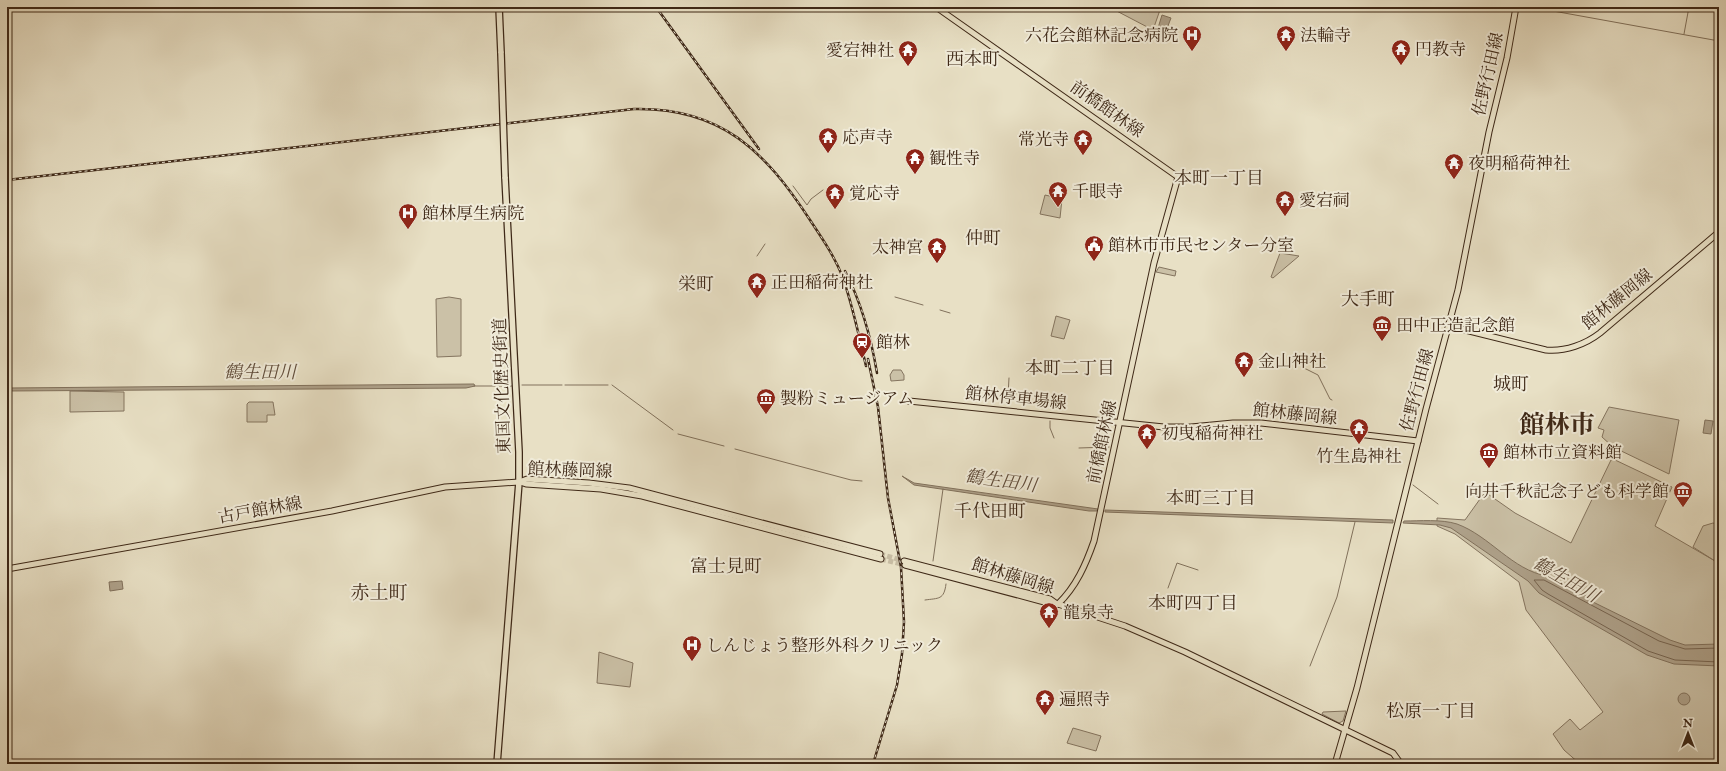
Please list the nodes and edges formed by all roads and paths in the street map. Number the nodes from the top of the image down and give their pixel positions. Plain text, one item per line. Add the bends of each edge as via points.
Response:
1 (499, 7) edge
2 (936, 7) edge
3 (1516, 7) edge
4 (1719, 232) edge
5 (1449, 326) junction
6 (909, 401) dead end
7 (1120, 422) junction
8 (1418, 441) junction
9 (519, 482) junction
10 (881, 557) tunnel mouth
11 (904, 563) tunnel mouth
12 (7, 570) edge
13 (1058, 604) junction
14 (1345, 731) junction
15 (497, 764) edge
16 (1335, 764) edge
17 (1401, 764) edge

1 - 9 highway, 東国文化歴史街道, bridge via 505,177 519,421
2 - 7 main road, 前橋館林線 via 1178,177 1154,264
3 - 5 main road, 佐野行田線
4 - 5 main road, 館林藤岡線 via 1600,333 1581,344 1562,350 1546,350
5 - 8 main road, 佐野行田線
6 - 7 main road, 館林停車場線
7 - 8 main road, 館林藤岡線 via 1174,427 1261,423
7 - 13 main road, 前橋館林線 via 1094,541 1076,583
8 - 14 main road, 佐野行田線
9 - 10 main road, 館林藤岡線 via 601,489 642,496
9 - 12 main road, 古戸館林線 via 445,487 241,528
9 - 15 highway, 東国文化歴史街道
11 - 13 main road, 館林藤岡線
13 - 14 main road via 1125,626 1185,652
14 - 16 main road
14 - 17 main road via 1393,753

